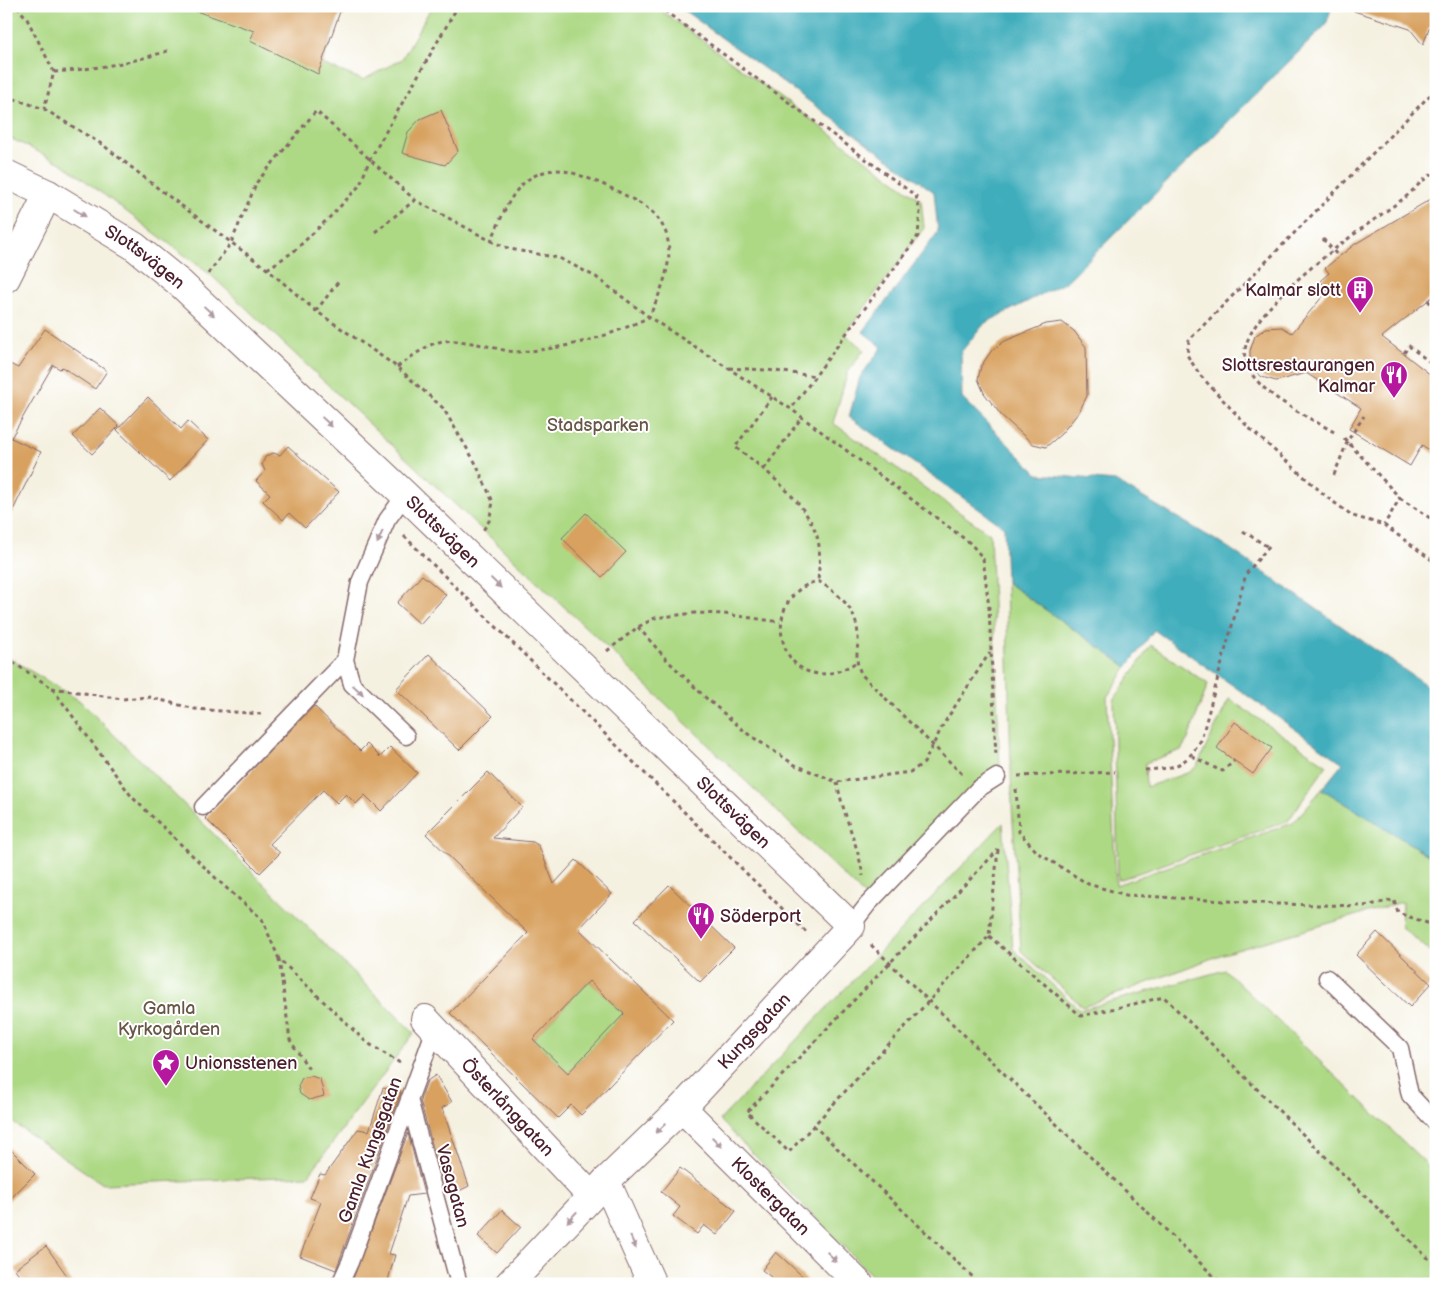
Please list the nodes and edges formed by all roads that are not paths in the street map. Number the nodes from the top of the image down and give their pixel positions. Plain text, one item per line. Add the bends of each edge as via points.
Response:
1 (6, 174) edge
2 (48, 194) junction
3 (6, 278) edge
4 (405, 495) junction
5 (346, 660) junction
6 (406, 736) dead end
7 (1008, 776) road end
8 (202, 807) dead end
9 (850, 926) junction
10 (1327, 978) dead end
11 (430, 1024) joint
12 (409, 1099) junction
13 (682, 1108) junction
14 (1436, 1123) edge
15 (599, 1189) junction
16 (340, 1284) edge
17 (458, 1284) edge
18 (509, 1284) edge
19 (652, 1284) edge
20 (859, 1284) edge

1 - 2 street, Slottsvägen
2 - 3 street
2 -> 4 street, Slottsvägen via 134,246 182,284
4 -> 5 lane via 387,520 360,582
4 -> 9 street, Slottsvägen
5 -> 6 lane via 352,684
5 - 8 lane
7 - 9 lane, Kungsgatan via 978,789
9 - 13 street, Kungsgatan
10 - 14 lane via 1400,1048 1410,1095
11 - 12 lane, Gamla Kungsgatan via 419,1073
11 - 15 street, Österlånggatan
12 - 16 lane, Gamla Kungsgatan
12 - 17 lane, Vasagatan
13 -> 15 street, Kungsgatan
13 -> 20 street, Klostergatan
15 -> 18 street, Kungsgatan
15 -> 19 street, Österlånggatan

